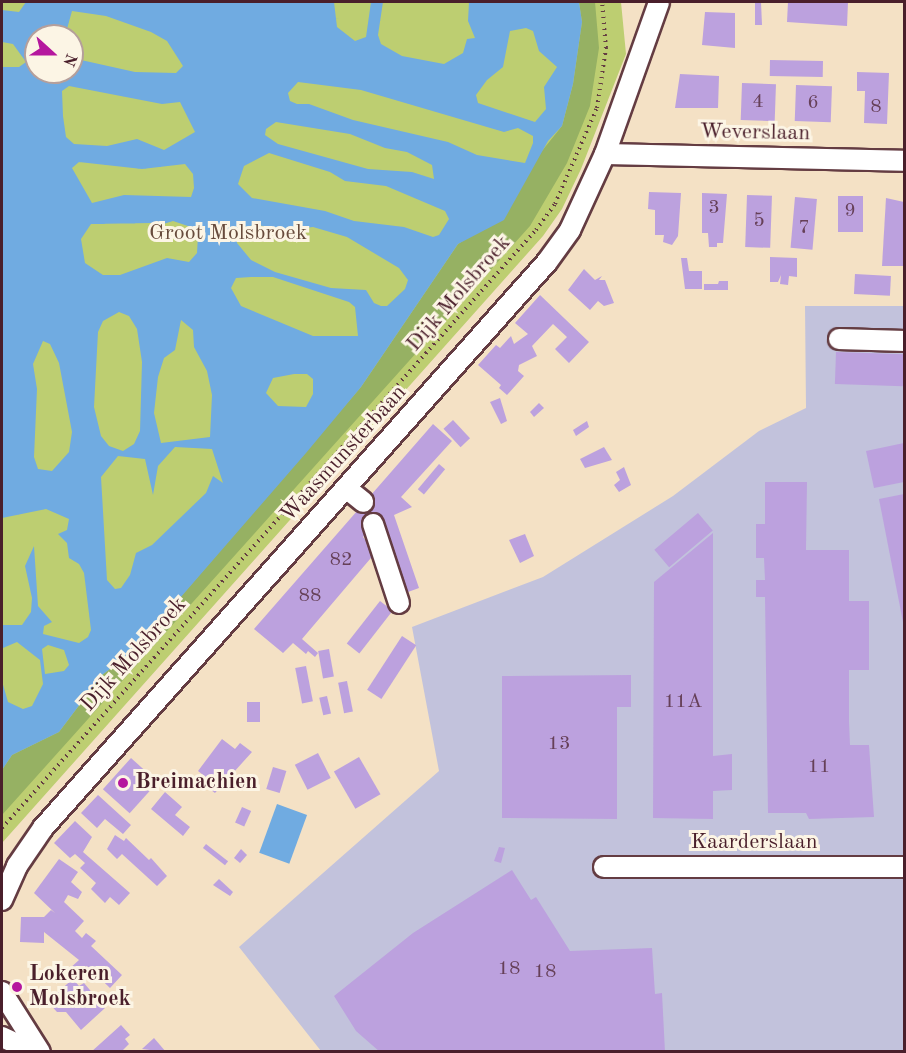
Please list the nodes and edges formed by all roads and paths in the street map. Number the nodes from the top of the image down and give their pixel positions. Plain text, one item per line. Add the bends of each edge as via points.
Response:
1 (602, 2) edge
2 (659, 2) edge
3 (605, 154) junction
4 (904, 160) edge
5 (839, 339) dead end
6 (904, 341) edge
7 (346, 488) junction
8 (363, 502) dead end
9 (373, 524) dead end
10 (399, 603) dead end
11 (2, 828) edge
12 (604, 867) dead end
13 (904, 867) edge
14 (2, 900) edge
15 (2, 992) edge
16 (2, 1037) edge
17 (34, 1052) edge
18 (40, 1052) edge

1 - 11 path, Dijk Molsbroek via 606,48 597,108 555,204 536,230
2 - 3 street, Waasmunsterbaan
3 - 4 street, Weverslaan
3 - 7 street, Waasmunsterbaan via 570,230 547,262
5 - 6 street
7 - 8 street
7 - 14 street, Waasmunsterbaan via 43,828 16,866
9 - 10 street
12 - 13 street, Kaarderslaan
15 - 18 street
16 - 17 street

